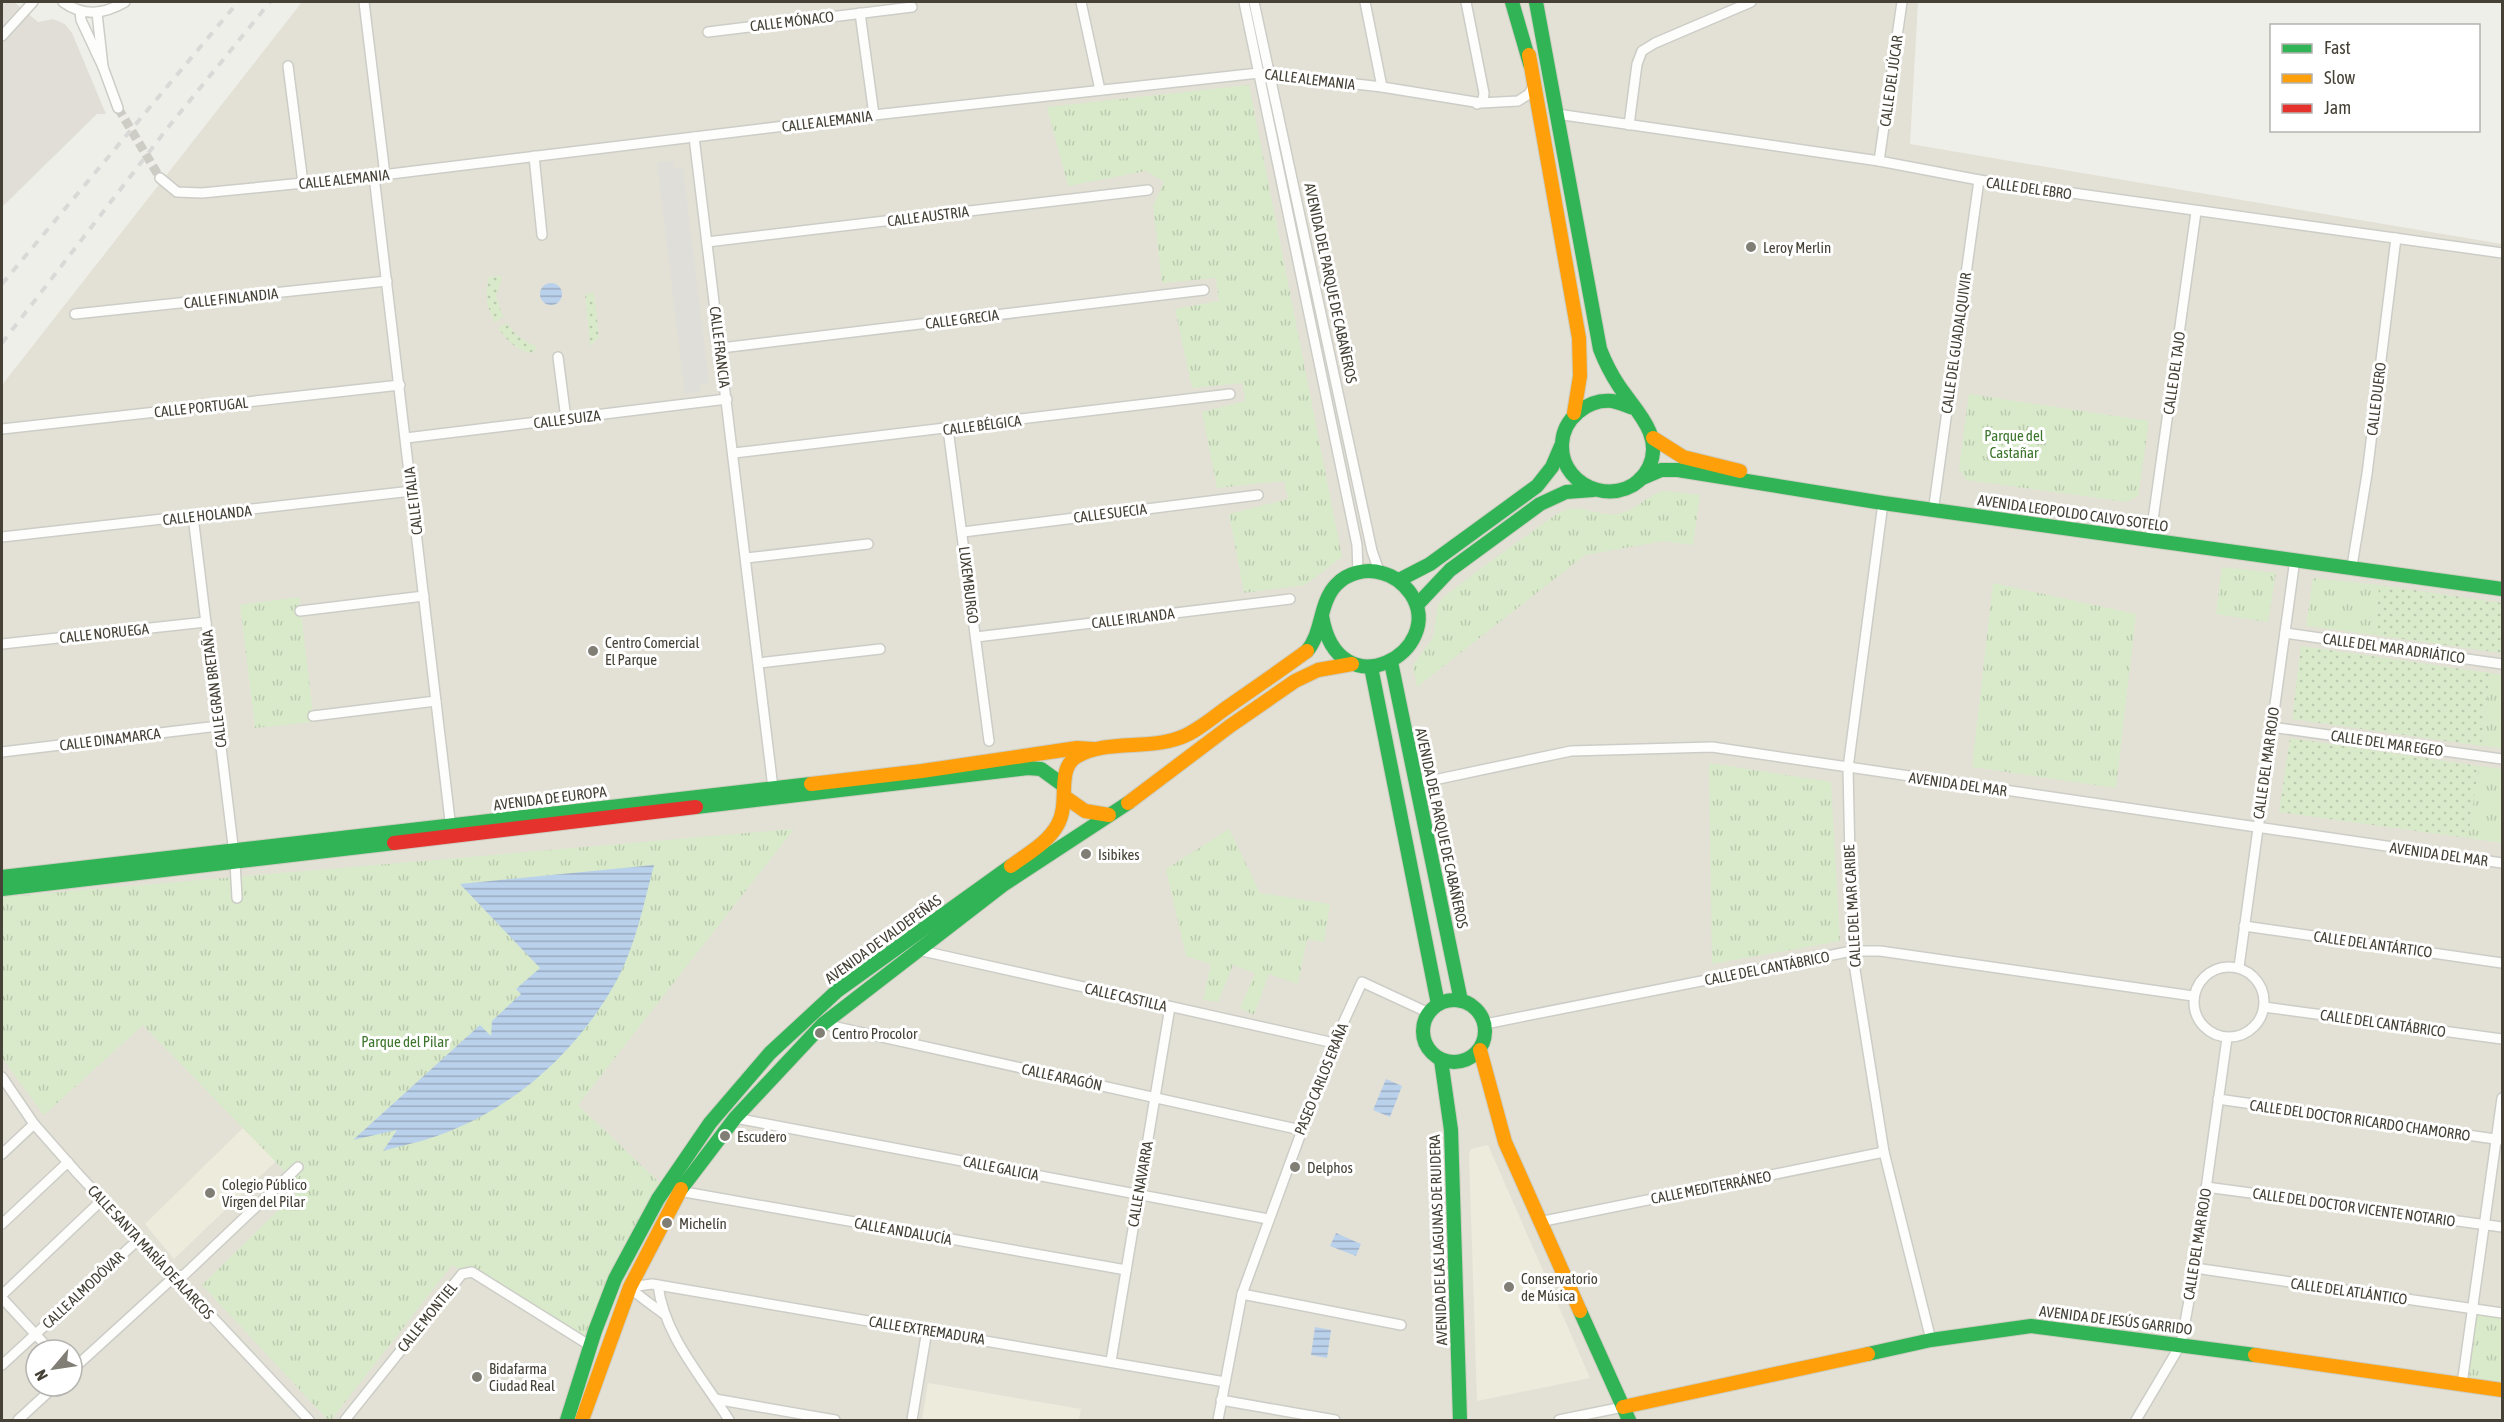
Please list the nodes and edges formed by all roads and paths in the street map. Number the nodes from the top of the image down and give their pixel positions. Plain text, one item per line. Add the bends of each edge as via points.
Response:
1 (33, 2) edge
2 (63, 2) edge
3 (92, 2) edge
4 (125, 2) edge
5 (364, 2) edge
6 (1081, 2) edge
7 (1244, 2) edge
8 (1254, 2) edge
9 (1365, 2) edge
10 (1466, 2) edge
11 (1512, 2) edge
12 (1519, 2) edge
13 (1536, 2) edge
14 (1751, 2) edge
15 (1902, 2) edge
16 (912, 7) dead end
17 (80, 11) junction
18 (94, 13) junction
19 (860, 13) junction
20 (708, 32) dead end
21 (2, 36) edge
22 (1530, 64) junction
23 (288, 66) dead end
24 (103, 67) junction
25 (1259, 73) junction
26 (1269, 75) junction
27 (1534, 83) junction
28 (1382, 87) junction
29 (1100, 90) junction
30 (1481, 102) junction
31 (118, 108) tunnel mouth
32 (1557, 114) junction
33 (874, 115) junction
34 (1629, 125) junction
35 (694, 137) junction
36 (534, 156) junction
37 (1879, 161) junction
38 (385, 175) junction
39 (374, 176) junction
40 (159, 178) tunnel mouth
41 (1979, 180) junction
42 (303, 183) junction
43 (1148, 190) dead end
44 (2196, 212) junction
45 (542, 235) dead end
46 (2396, 238) junction
47 (707, 242) junction
48 (2502, 253) edge
49 (387, 281) junction
50 (1204, 290) dead end
51 (75, 314) dead end
52 (721, 348) junction
53 (558, 357) dead end
54 (399, 385) junction
55 (1230, 394) dead end
56 (727, 399) junction
57 (1634, 408) junction
58 (1574, 414) junction
59 (566, 419) junction
60 (2, 429) edge
61 (948, 429) junction
62 (406, 438) junction
63 (1653, 438) junction
64 (1561, 446) junction
65 (734, 453) junction
66 (1641, 478) junction
67 (1594, 490) junction
68 (412, 491) junction
69 (1258, 495) dead end
70 (1883, 503) junction
71 (1934, 505) junction
72 (193, 516) junction
73 (963, 531) junction
74 (2151, 534) junction
75 (2, 537) edge
76 (868, 544) dead end
77 (746, 558) junction
78 (2295, 559) junction
79 (2353, 560) junction
80 (1379, 571) junction
81 (1358, 572) junction
82 (1399, 580) junction
83 (2502, 581) edge
84 (2502, 589) edge
85 (424, 596) junction
86 (1290, 600) dead end
87 (1416, 605) junction
88 (300, 611) dead end
89 (1322, 616) junction
90 (206, 622) junction
91 (2285, 633) junction
92 (976, 637) junction
93 (2, 644) edge
94 (880, 649) dead end
95 (1391, 662) junction
96 (759, 663) junction
97 (1352, 664) junction
98 (2502, 664) edge
99 (1371, 667) junction
100 (436, 702) junction
101 (313, 716) dead end
102 (218, 726) junction
103 (2271, 727) junction
104 (989, 741) dead end
105 (1102, 750) junction
106 (2, 752) edge
107 (2502, 759) edge
108 (1848, 768) junction
109 (1415, 784) junction
110 (773, 788) junction
111 (1064, 791) junction
112 (1109, 815) junction
113 (2256, 828) junction
114 (451, 831) junction
115 (234, 856) junction
116 (2502, 863) edge
117 (2, 877) edge
118 (2, 889) edge
119 (237, 898) dead end
120 (2244, 926) junction
121 (918, 950) junction
122 (1852, 951) junction
123 (2502, 963) edge
124 (2239, 967) junction
125 (2193, 996) junction
126 (1461, 1001) junction
127 (1170, 1007) junction
128 (2264, 1007) junction
129 (1433, 1009) junction
130 (823, 1024) junction
131 (1485, 1024) junction
132 (2227, 1038) junction
133 (2502, 1039) edge
134 (1334, 1043) junction
135 (1480, 1050) junction
136 (1441, 1060) junction
137 (2, 1077) edge
138 (1155, 1098) junction
139 (2502, 1098) edge
140 (2218, 1099) junction
141 (735, 1118) junction
142 (34, 1124) junction
143 (1301, 1130) junction
144 (2499, 1140) edge
145 (1884, 1152) junction
146 (2, 1154) edge
147 (68, 1162) junction
148 (298, 1167) dead end
149 (2206, 1187) junction
150 (680, 1191) junction
151 (1138, 1195) junction
152 (102, 1200) junction
153 (1268, 1219) junction
154 (1539, 1222) junction
155 (2, 1224) edge
156 (2485, 1225) junction
157 (2502, 1227) edge
158 (139, 1239) junction
159 (2195, 1268) junction
160 (1126, 1270) junction
161 (174, 1277) junction
162 (615, 1281) junction
163 (658, 1285) junction
164 (630, 1287) junction
165 (1242, 1294) junction
166 (2, 1296) edge
167 (2474, 1309) junction
168 (2502, 1313) edge
169 (664, 1314) junction
170 (1401, 1325) dead end
171 (927, 1330) junction
172 (35, 1334) junction
173 (39, 1338) edge
174 (1931, 1340) junction
175 (2181, 1344) junction
176 (590, 1345) junction
177 (84, 1359) edge
178 (1111, 1361) junction
179 (2, 1365) edge
180 (1225, 1382) junction
181 (2462, 1384) junction
182 (2502, 1390) edge
183 (42, 1398) edge
184 (715, 1399) junction
185 (1221, 1400) junction
186 (1623, 1407) junction
187 (1309, 1418) edge
188 (18, 1420) edge
189 (309, 1420) edge
190 (345, 1420) edge
191 (567, 1420) edge
192 (582, 1420) edge
193 (729, 1420) edge
194 (835, 1420) edge
195 (912, 1420) edge
196 (1218, 1420) edge
197 (1335, 1420) edge
198 (1460, 1420) edge
199 (1559, 1420) edge
200 (1629, 1420) edge
201 (2136, 1420) edge

1 - 21 street
2 - 17 street
3 - 18 street
4 - 18 street
5 - 38 street
6 - 29 street
7 - 25 street, AVENIDA DEL PARQUE DE CABAÑEROS
8 - 26 street, AVENIDA DEL PARQUE DE CABAÑEROS
9 - 28 street
10 - 30 street via 1484,93
11 - 22 main road
12 - 22 main road
13 - 32 main road
14 - 34 street via 1642,51
15 - 37 street, CALLE DEL JÚCAR
16 - 19 street, CALLE MÓNACO
17 - 18 street
17 - 24 street
18 - 24 street
19 - 20 street, CALLE MÓNACO
19 - 33 street
22 - 27 main road
23 - 42 street
24 - 31 street
25 - 26 street, CALLE ALEMANIA
25 - 29 street, CALLE ALEMANIA
25 - 81 street, AVENIDA DEL PARQUE DE CABAÑEROS via 1357,545
26 - 28 street, CALLE ALEMANIA
26 - 80 street, AVENIDA DEL PARQUE DE CABAÑEROS
27 - 30 street, CALLE ALEMANIA via 1529,94 1518,101
27 - 58 main road via 1579,338 1580,386
28 - 30 street, CALLE ALEMANIA
29 - 33 street, CALLE ALEMANIA
32 - 34 street, CALLE DEL EBRO
32 - 57 main road via 1600,349
33 - 35 street, CALLE ALEMANIA
34 - 37 street, CALLE DEL EBRO
35 - 36 street, CALLE ALEMANIA
35 - 47 street, CALLE FRANCIA
36 - 38 street, CALLE ALEMANIA
36 - 45 street
37 - 41 street, CALLE DEL EBRO
38 - 39 street, CALLE ALEMANIA
39 - 42 street, CALLE ALEMANIA
39 - 49 street, CALLE ITALIA
40 - 42 street, CALLE ALEMANIA via 177,192 188,194
41 - 44 street, CALLE DEL EBRO
41 - 71 street, CALLE DEL GUADALQUIVIR
43 - 47 street, CALLE AUSTRIA
44 - 46 street, CALLE DEL EBRO
44 - 74 street, CALLE DEL TAJO
46 - 48 street, CALLE DEL EBRO
46 - 79 street, CALLE DUERO
47 - 52 street, CALLE FRANCIA
49 - 51 street, CALLE FINLANDIA
49 - 54 street, CALLE ITALIA
50 - 52 street, CALLE GRECIA
52 - 56 street, CALLE FRANCIA
53 - 59 street
54 - 60 street, CALLE PORTUGAL
54 - 62 street, CALLE ITALIA
55 - 61 street, CALLE BÉLGICA
56 - 59 street, CALLE SUIZA
56 - 65 street, CALLE FRANCIA
57 - 58 main road via 1622,402 1597,400
57 - 63 main road via 1643,416
58 - 64 main road
59 - 62 street, CALLE SUIZA
61 - 65 street, CALLE BÉLGICA
61 - 73 street, LUXEMBURGO
62 - 68 street, CALLE ITALIA
63 - 66 main road via 1649,467
63 - 71 main road, AVENIDA LEOPOLDO CALVO SOTELO via 1697,463
64 - 67 main road via 1569,472
64 - 82 main road via 1552,467 1537,486 1430,564
65 - 77 street, CALLE FRANCIA
66 - 67 main road via 1619,491
66 - 70 main road, AVENIDA LEOPOLDO CALVO SOTELO via 1661,470 1678,470
67 - 87 main road via 1566,492 1540,504 1450,570
68 - 72 street, CALLE HOLANDA
68 - 85 street, CALLE ITALIA
69 - 73 street, CALLE SUECIA
70 - 78 main road, AVENIDA LEOPOLDO CALVO SOTELO
70 - 108 street, CALLE DEL MAR CARIBE
71 - 74 main road, AVENIDA LEOPOLDO CALVO SOTELO
72 - 75 street, CALLE HOLANDA
72 - 90 street, CALLE GRAN BRETAÑA
73 - 92 street, LUXEMBURGO
74 - 79 main road, AVENIDA LEOPOLDO CALVO SOTELO
76 - 77 street
77 - 96 street, CALLE FRANCIA
78 - 84 main road, AVENIDA LEOPOLDO CALVO SOTELO
78 - 91 street, CALLE DEL MAR ROJO
79 - 83 main road, AVENIDA LEOPOLDO CALVO SOTELO
80 - 81 main road
80 - 82 main road
81 - 89 main road via 1339,582 1327,597
82 - 87 main road
85 - 88 street
85 - 100 street, CALLE ITALIA
86 - 92 street, CALLE IRLANDA
87 - 95 main road via 1418,618 1412,644
89 - 97 main road via 1324,634 1334,651
89 - 105 main road, AVENIDA DE VALDEPEÑAS via 1312,647 1193,731 1163,743
90 - 93 street, CALLE NORUEGA
90 - 102 street, CALLE GRAN BRETAÑA
91 - 98 street, CALLE DEL MAR ADRIÁTICO
91 - 103 street, CALLE DEL MAR ROJO
92 - 104 street, LUXEMBURGO
94 - 96 street
95 - 99 main road
95 - 109 main road, AVENIDA DEL PARQUE DE CABAÑEROS
96 - 110 street, CALLE FRANCIA
97 - 99 main road
97 - 112 main road, AVENIDA DE VALDEPEÑAS via 1318,670 1295,681
99 - 129 main road
100 - 101 street
100 - 114 street, CALLE ITALIA
102 - 106 street, CALLE DINAMARCA
102 - 115 street, CALLE GRAN BRETAÑA
103 - 107 street, CALLE DEL MAR EGEO
103 - 113 street, CALLE DEL MAR ROJO
105 - 110 main road, AVENIDA DE EUROPA via 1077,748
105 - 111 main road, AVENIDA DE VALDEPEÑAS via 1076,756 1065,768
108 - 109 street, AVENIDA DEL MAR via 1712,747 1582,751
108 - 113 street, AVENIDA DEL MAR
108 - 122 street, CALLE DEL MAR CARIBE
109 - 126 main road, AVENIDA DEL PARQUE DE CABAÑEROS
110 - 114 main road, AVENIDA DE EUROPA
111 - 112 main road, AVENIDA DE EUROPA via 1078,809
111 - 114 main road, AVENIDA DE EUROPA via 1041,769 1028,768
111 - 162 main road, AVENIDA DE VALDEPEÑAS via 1059,825 1050,837 838,991 766,1057 716,1115 665,1188
112 - 121 main road, AVENIDA DE VALDEPEÑAS via 1003,885
113 - 116 street, AVENIDA DEL MAR
113 - 120 street, CALLE DEL MAR ROJO
114 - 115 main road, AVENIDA DE EUROPA
115 - 117 main road, AVENIDA DE EUROPA
115 - 118 main road, AVENIDA DE EUROPA
115 - 119 street, CALLE GRAN BRETAÑA
120 - 123 street, CALLE DEL ANTÁRTICO
120 - 124 street, CALLE DEL MAR ROJO
121 - 127 street, CALLE CASTILLA
121 - 130 main road, AVENIDA DE VALDEPEÑAS
122 - 125 street, CALLE DEL CANTÁBRICO via 1881,951
122 - 131 street, CALLE DEL CANTÁBRICO
122 - 145 street, CALLE DEL MAR CARIBE
124 - 125 street via 2210,971
124 - 128 street via 2259,983
125 - 132 street via 2193,1008 2204,1027
126 - 129 main road via 1448,1000
126 - 131 main road via 1473,1006
127 - 134 street, CALLE CASTILLA
127 - 138 street, CALLE NAVARRA
128 - 132 street via 2251,1030
128 - 133 street, CALLE DEL CANTÁBRICO
129 - 134 street, PASEO CARLOS ERAÑA via 1362,982
129 - 136 main road via 1423,1034 1430,1051
130 - 138 street, CALLE ARAGÓN
130 - 141 main road, AVENIDA DE VALDEPEÑAS
131 - 135 main road
132 - 140 street, CALLE DEL MAR ROJO
134 - 143 street, PASEO CARLOS ERAÑA
135 - 136 main road via 1462,1062
135 - 154 main road via 1505,1142
136 - 198 main road, AVENIDA DE LAS LAGUNAS DE RUIDERA via 1451,1130
137 - 142 street, CALLE SANTA MARÍA DE ALARCOS
138 - 143 street, CALLE ARAGÓN
138 - 151 street, CALLE NAVARRA
139 - 144 street
140 - 144 street, CALLE DEL DOCTOR RICARDO CHAMORRO
140 - 149 street, CALLE DEL MAR ROJO
141 - 150 main road, AVENIDA DE VALDEPEÑAS
141 - 151 street, CALLE GALICIA
142 - 146 street
142 - 147 street, CALLE SANTA MARÍA DE ALARCOS
143 - 153 street, PASEO CARLOS ERAÑA
144 - 156 street
145 - 154 street, CALLE MEDITERRÁNEO
145 - 174 street, CALLE DEL MAR CARIBE
147 - 152 street, CALLE SANTA MARÍA DE ALARCOS
147 - 155 street
148 - 161 street via 184,1275
149 - 156 street, CALLE DEL DOCTOR VICENTE NOTARIO
149 - 159 street, CALLE DEL MAR ROJO
150 - 160 street, CALLE ANDALUCÍA
150 - 164 main road, AVENIDA DE VALDEPEÑAS
151 - 153 street, CALLE GALICIA
151 - 160 street, CALLE NAVARRA
152 - 158 street, CALLE SANTA MARÍA DE ALARCOS
152 - 166 street
153 - 165 street, PASEO CARLOS ERAÑA
154 - 186 main road
156 - 157 street, CALLE DEL DOCTOR VICENTE NOTARIO
156 - 167 street
158 - 161 street, CALLE SANTA MARÍA DE ALARCOS
158 - 172 street, CALLE ALMODÓVAR
159 - 167 street, CALLE DEL ATLÁNTICO
159 - 175 street, CALLE DEL MAR ROJO
160 - 178 street, CALLE NAVARRA
161 - 177 street
161 - 189 street, CALLE SANTA MARÍA DE ALARCOS
162 - 164 street
162 - 176 main road, AVENIDA DE VALDEPEÑAS
163 - 164 street, CALLE EXTREMADURA
163 - 169 street
163 - 171 street, CALLE EXTREMADURA
164 - 169 street via 639,1298
164 - 192 main road, AVENIDA DE VALDEPEÑAS
165 - 170 street
165 - 180 street, PASEO CARLOS ERAÑA
166 - 172 street
167 - 168 street, CALLE DEL ATLÁNTICO
167 - 181 street
169 - 184 street
171 - 178 street, CALLE EXTREMADURA
171 - 195 street
172 - 173 street
172 - 179 street, CALLE ALMODÓVAR
174 - 175 main road, AVENIDA DE JESÚS GARRIDO via 2031,1326
174 - 186 main road, AVENIDA DE JESÚS GARRIDO
175 - 181 main road, AVENIDA DE JESÚS GARRIDO
175 - 201 street
176 - 190 street, CALLE MONTIEL via 472,1272 462,1274
176 - 191 main road, AVENIDA DE VALDEPEÑAS
178 - 180 street, CALLE EXTREMADURA
180 - 185 street, PASEO CARLOS ERAÑA
181 - 182 main road, AVENIDA DE JESÚS GARRIDO
183 - 188 street
184 - 193 street
184 - 194 street
185 - 187 street
185 - 196 street, PASEO CARLOS ERAÑA
186 - 199 street
186 - 200 main road
187 - 197 street

